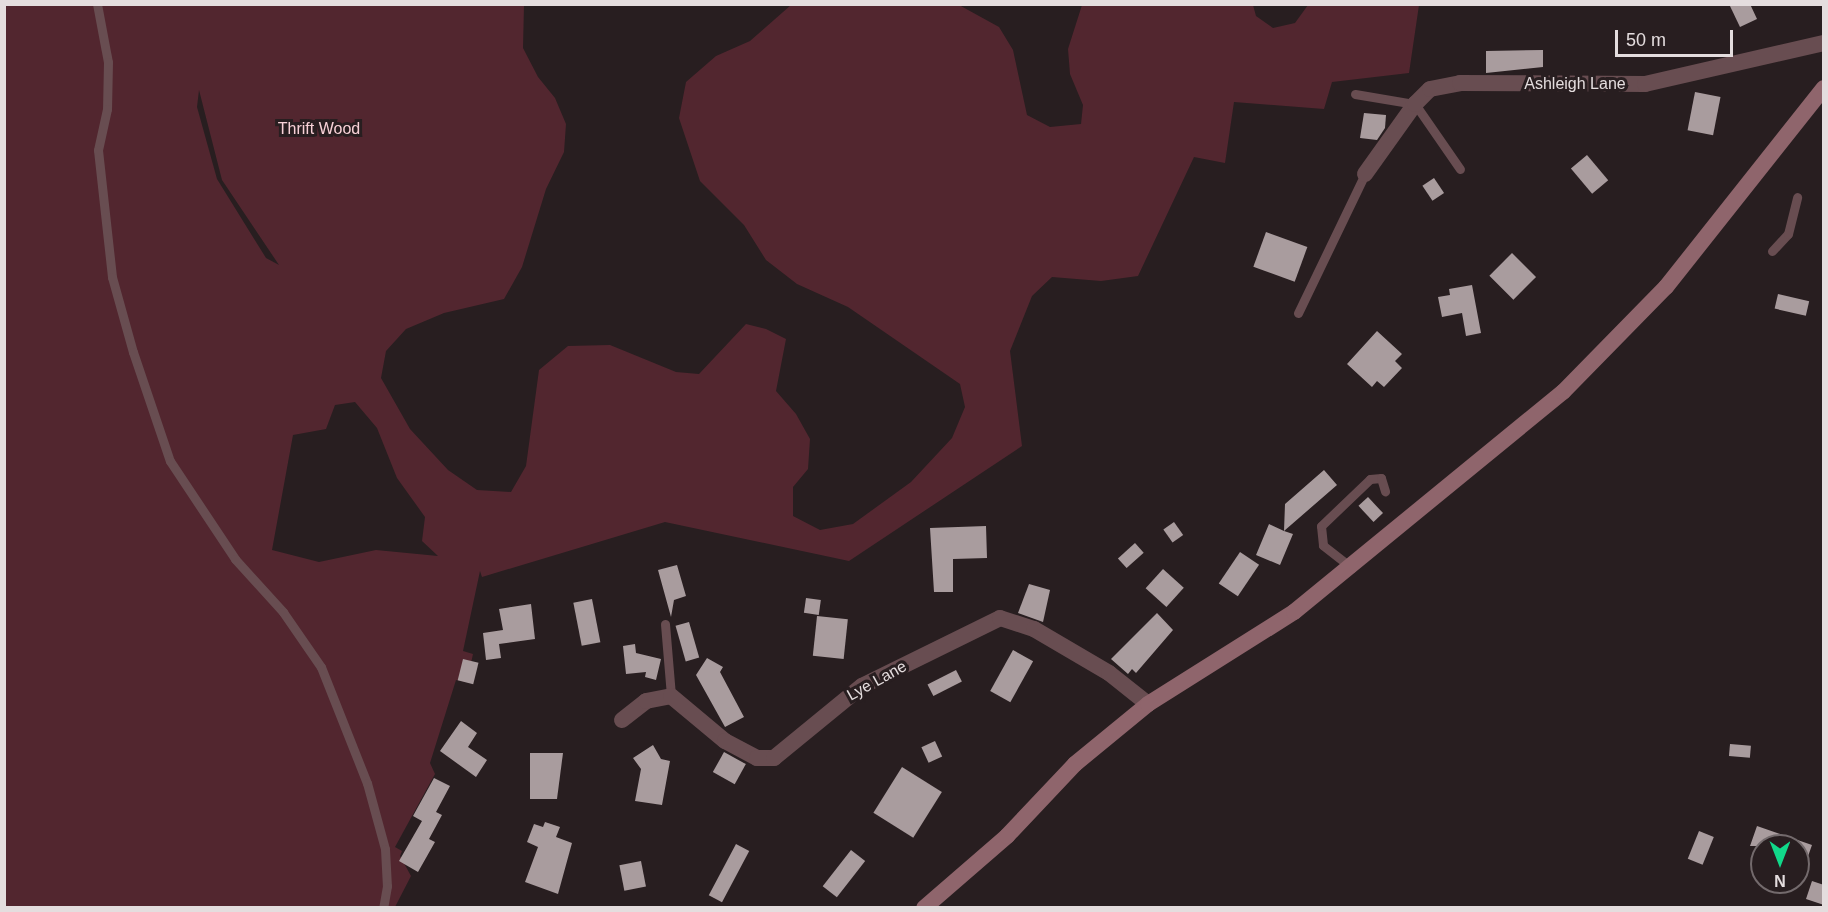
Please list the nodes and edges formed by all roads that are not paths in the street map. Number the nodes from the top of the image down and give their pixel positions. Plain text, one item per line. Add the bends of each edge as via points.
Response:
1 (97, 4) edge
2 (1824, 43) edge
3 (1824, 88) edge
4 (1355, 93) dead end
5 (1415, 104) junction
6 (1460, 169) dead end
7 (1365, 174) joint
8 (1797, 197) dead end
9 (1772, 251) dead end
10 (1298, 313) dead end
11 (1385, 491) dead end
12 (1352, 568) junction
13 (665, 624) dead end
14 (671, 696) junction
15 (1148, 704) junction
16 (622, 720) dead end
17 (383, 908) edge
18 (924, 908) edge

1 - 17 lane via 108,62 107,109 98,150 112,277 133,352 170,461 235,559 283,612 321,667 366,783 385,849 387,886
2 - 5 street, Ashleigh Lane via 1645,84 1460,83 1430,89
3 - 12 main road via 1708,237 1599,358 1497,450
4 - 5 lane
5 - 6 lane
5 - 7 street, Ashleigh Lane
7 - 10 lane
8 - 9 lane via 1788,234
11 - 12 lane via 1381,478 1370,478 1321,526 1323,545
12 - 15 main road via 1294,612
13 - 14 lane
14 - 15 street, Lye Lane via 725,741 757,758 774,758 862,686 1000,618 1034,628 1109,673
14 - 16 street via 646,701
15 - 18 main road via 1075,764 1007,836

